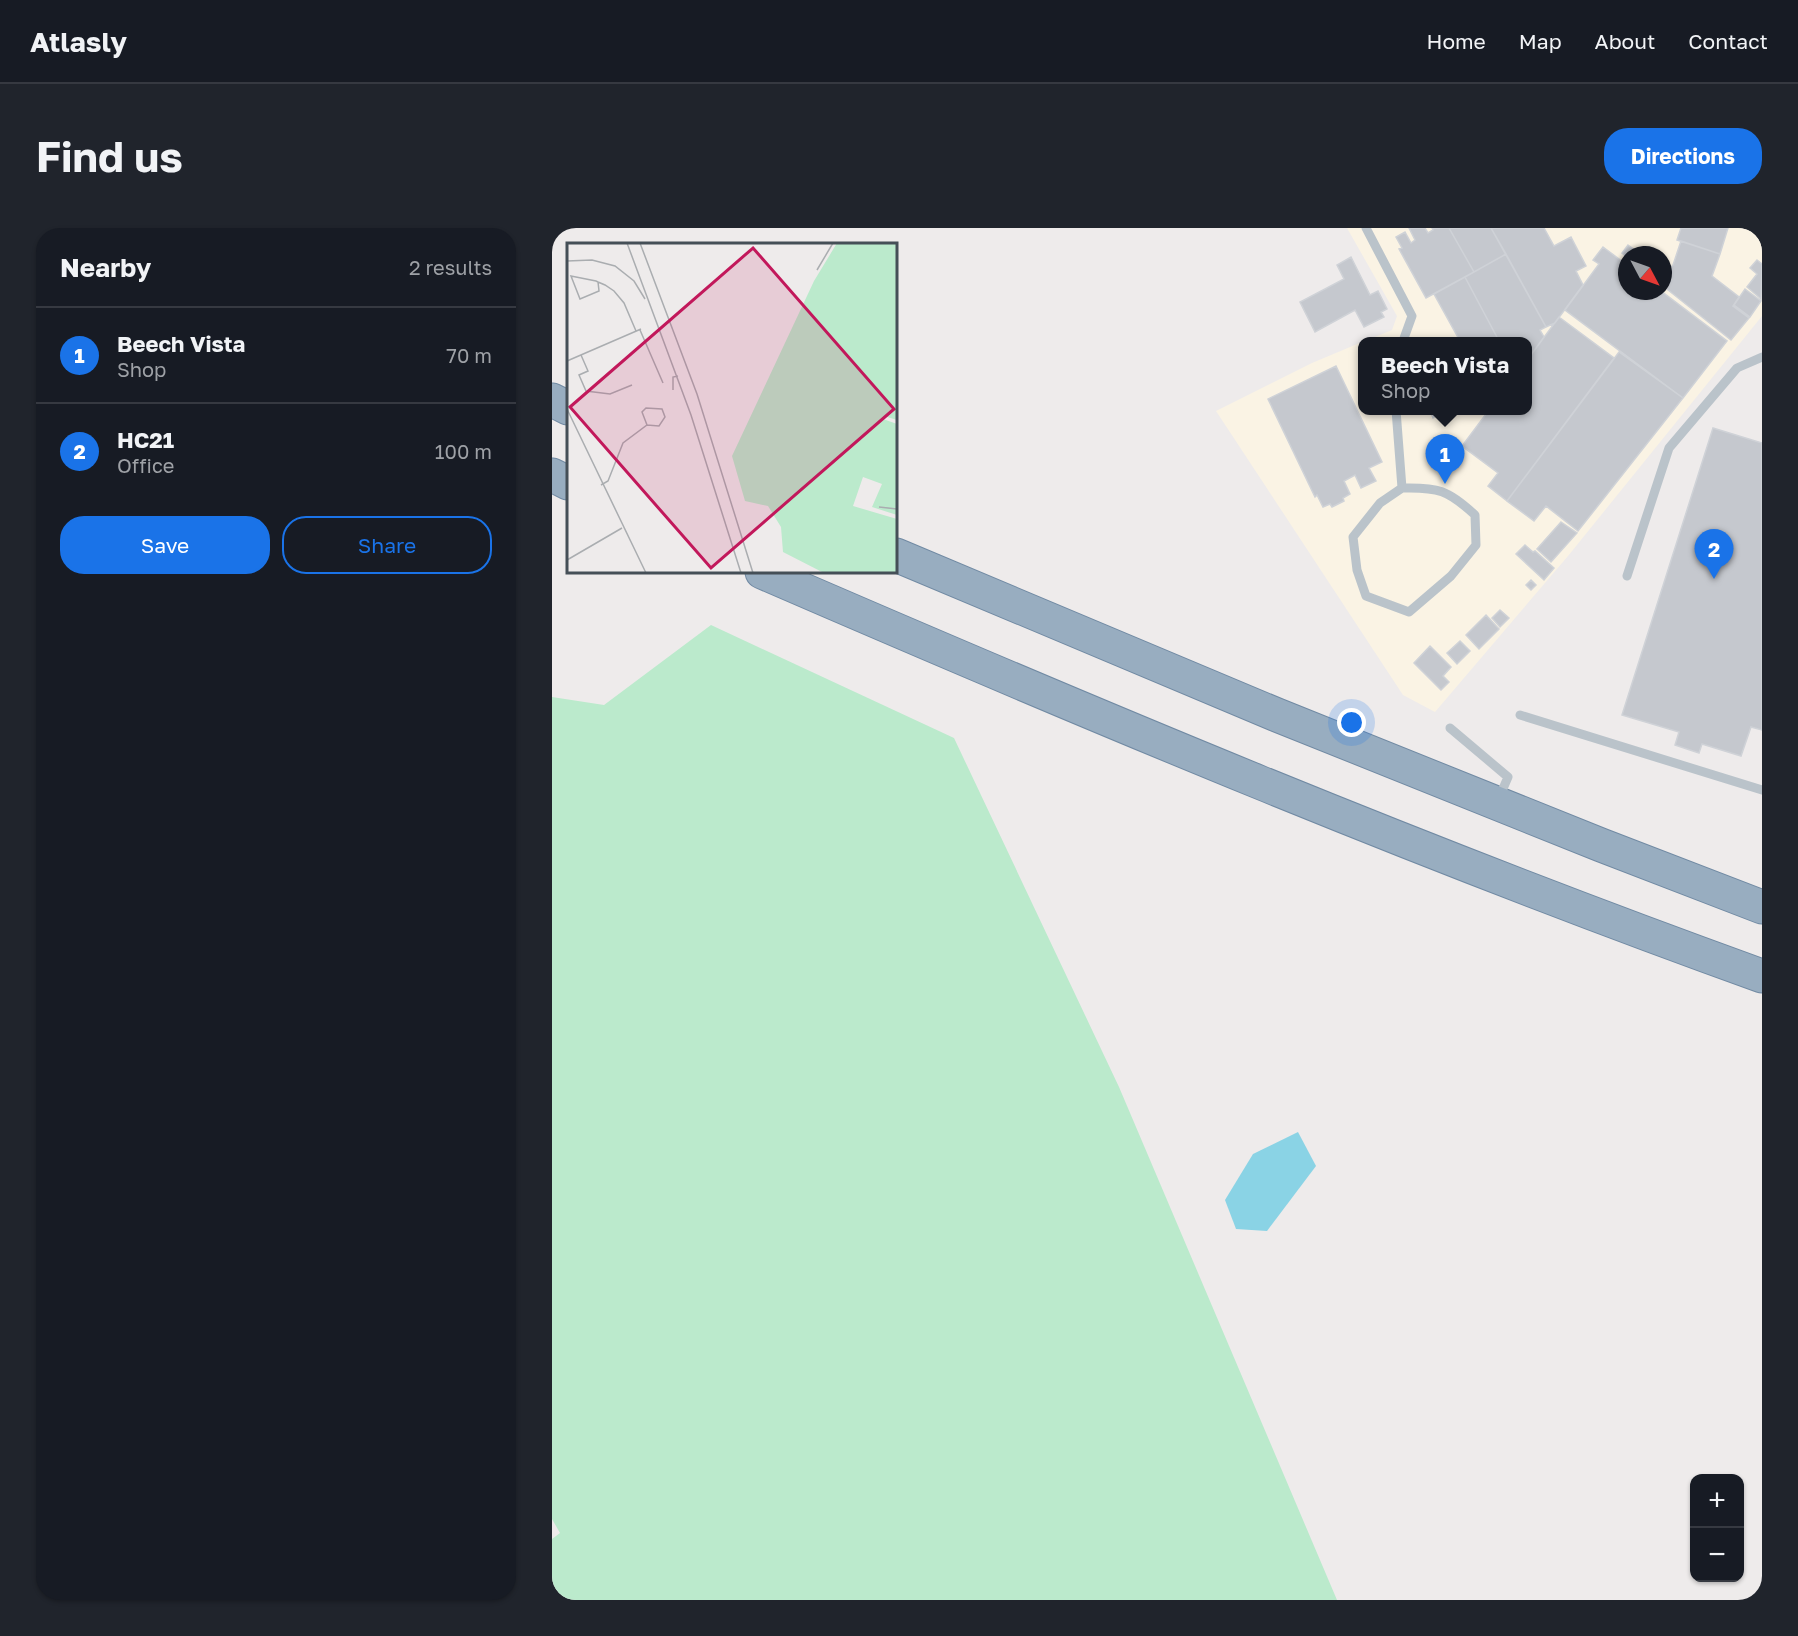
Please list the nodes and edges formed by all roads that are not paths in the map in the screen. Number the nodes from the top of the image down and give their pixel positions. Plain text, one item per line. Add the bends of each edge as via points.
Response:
1 (1365, 228) edge
2 (1405, 337) edge
3 (1762, 357) edge
4 (552, 400) edge
5 (567, 408) edge
6 (1396, 415) edge
7 (552, 475) edge
8 (567, 482) edge
9 (1402, 488) junction
10 (897, 555) edge
11 (764, 573) edge
12 (1627, 576) dead end
13 (1520, 715) dead end
14 (1450, 728) dead end
15 (1762, 790) edge
16 (1497, 803) junction
17 (1601, 845) junction
18 (1762, 886) edge
19 (1762, 907) edge
20 (1762, 976) edge

1 - 2 lane via 1412,316
3 - 12 lane via 1737,368 1669,448
4 - 5 highway
6 - 9 lane
7 - 8 highway
9 - 9 lane via 1380,503 1353,537 1357,570 1366,596 1409,612 1451,576 1476,545 1476,515 1456,497 1430,488
10 - 16 highway
11 - 20 highway via 1347,819 1600,918
13 - 15 lane
14 - 16 lane via 1508,777
16 - 17 highway
17 - 18 highway
17 - 19 highway

